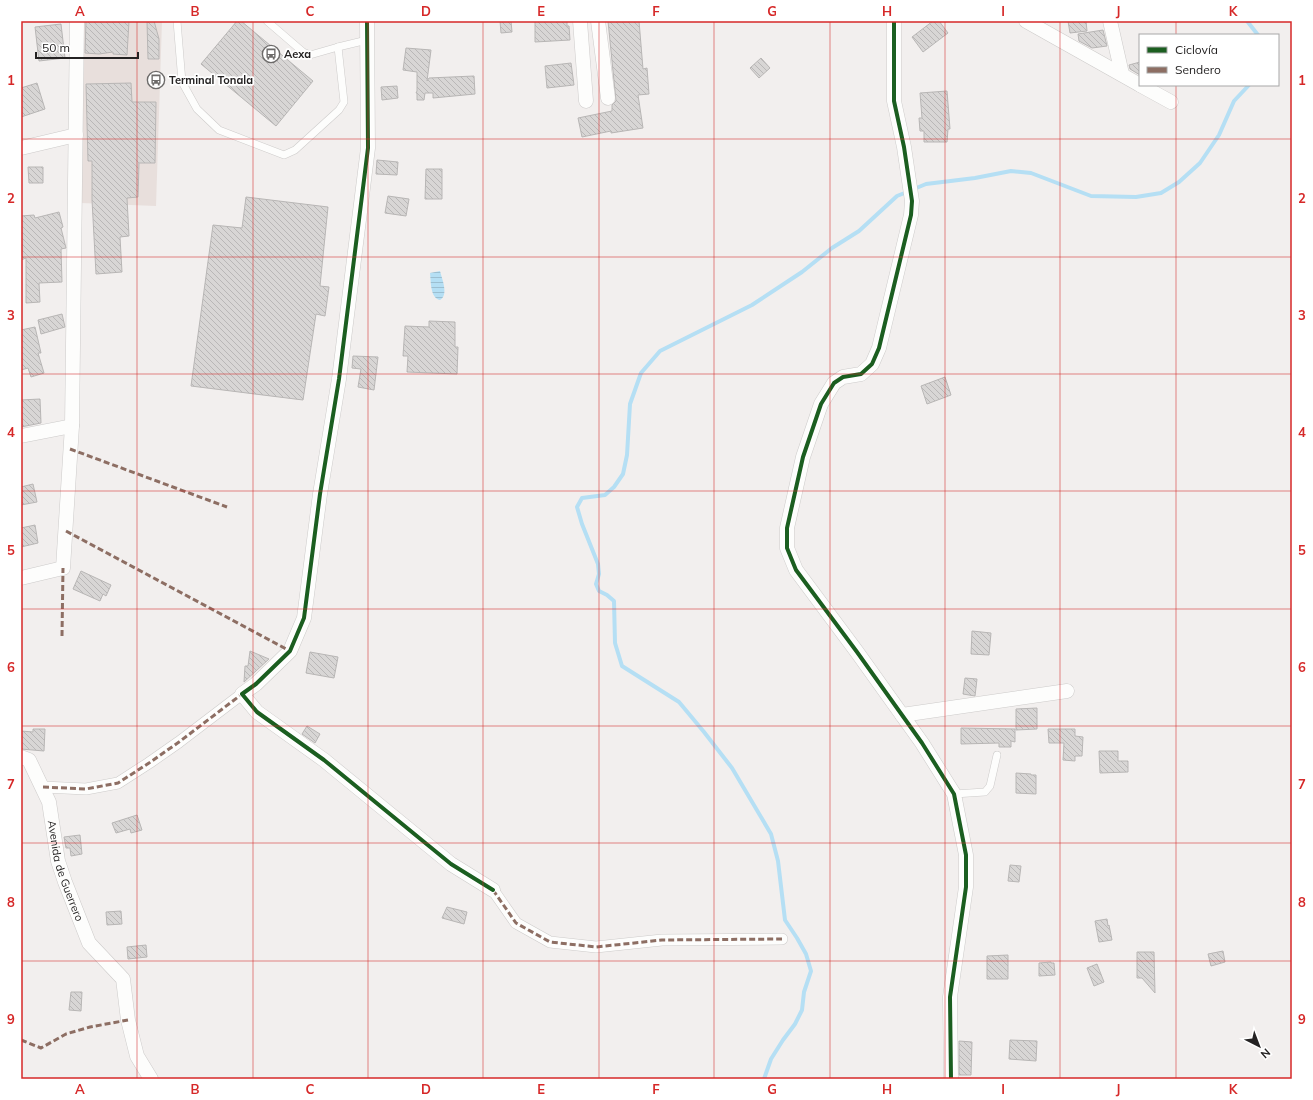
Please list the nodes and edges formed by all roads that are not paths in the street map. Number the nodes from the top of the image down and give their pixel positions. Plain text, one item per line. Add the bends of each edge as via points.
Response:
1 (77, 21) edge
2 (177, 21) edge
3 (266, 21) edge
4 (367, 21) edge
5 (580, 21) edge
6 (598, 21) edge
7 (894, 21) edge
8 (1026, 21) edge
9 (1110, 21) edge
10 (367, 40) junction
11 (338, 47) junction
12 (1122, 74) junction
13 (1139, 84) edge
14 (1142, 86) edge
15 (608, 98) dead end
16 (586, 101) dead end
17 (1171, 102) dead end
18 (76, 135) junction
19 (21, 148) edge
20 (72, 426) junction
21 (21, 436) edge
22 (21, 578) edge
23 (1067, 691) dead end
24 (242, 694) junction
25 (902, 715) junction
26 (997, 755) dead end
27 (21, 757) edge
28 (42, 787) junction
29 (954, 794) junction
30 (493, 890) joint
31 (782, 939) dead end
32 (151, 1079) edge
33 (951, 1079) edge

1 - 18 street
2 - 11 lane via 182,82 197,110 219,130 284,155 295,150 339,110 344,102
3 - 11 lane via 310,55
4 - 10 street
5 - 16 street
6 - 15 street
7 - 25 street via 894,101 904,147 912,201 911,215 879,348 872,364 861,374 843,377 834,383 821,404 803,457 787,528 787,548 796,570
8 - 12 street
9 - 12 street
10 - 11 lane
10 - 24 street via 368,148 339,379 320,494 304,618 290,651
12 - 13 street
14 - 17 street
18 - 19 street
18 - 20 street
20 - 21 street
20 - 22 street via 64,568
23 - 25 street
24 - 28 street via 149,764 118,783 86,790
24 - 30 street via 257,712 324,760 451,864
25 - 29 street
26 - 29 lane via 990,786 985,792
27 - 28 street, Avenida de Guerrero via 29,760
28 - 32 street, Avenida de Guerrero via 49,802 58,860 65,882 89,943 123,979 128,1020 137,1056
29 - 33 street via 966,855 966,888 950,997
30 - 31 street via 516,923 550,942 596,947 662,940

